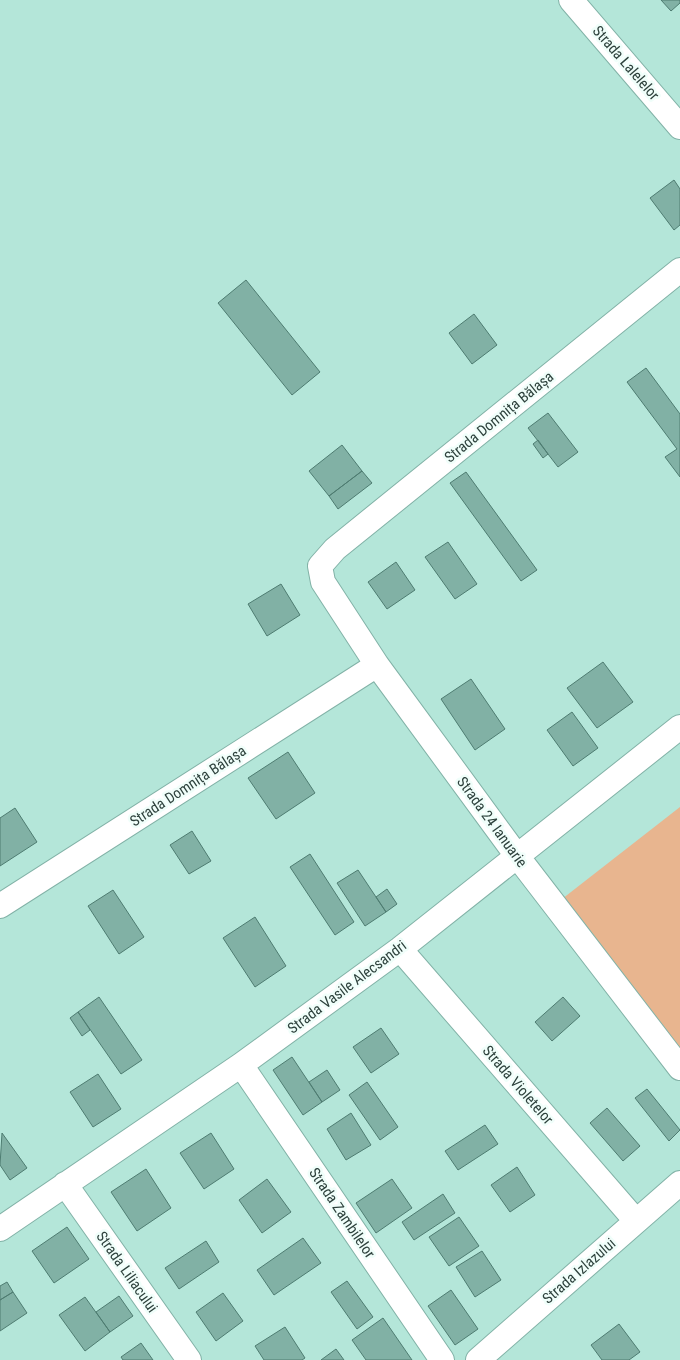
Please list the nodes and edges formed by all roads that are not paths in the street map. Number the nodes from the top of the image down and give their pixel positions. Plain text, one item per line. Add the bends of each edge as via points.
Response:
1 (572, 0) edge
2 (680, 127) edge
3 (680, 270) edge
4 (320, 566) joint
5 (377, 665) junction
6 (680, 727) edge
7 (517, 856) junction
8 (0, 906) edge
9 (400, 949) junction
10 (241, 1065) junction
11 (680, 1068) edge
12 (680, 1183) edge
13 (65, 1184) junction
14 (636, 1221) junction
15 (0, 1228) edge
16 (189, 1360) edge
17 (442, 1360) edge
18 (478, 1360) edge

1 - 2 street, Strada Lalelelor
3 - 4 street, Strada Domnița Bălașa via 335,549
4 - 5 street, Strada 24 Ianuarie via 323,582
5 - 7 street, Strada 24 Ianuarie
5 - 8 street, Strada Domnița Bălașa
6 - 7 street, Strada Vasile Alecsandri
7 - 9 street, Strada Vasile Alecsandri
7 - 11 street, Strada 24 Ianuarie
9 - 10 street, Strada Vasile Alecsandri
9 - 14 street, Strada Violetelor
10 - 13 street, Strada Vasile Alecsandri
10 - 17 street, Strada Zambilelor
12 - 14 street, Strada Izlazului
13 - 15 street, Strada Vasile Alecsandri
13 - 16 street, Strada Liliacului
14 - 18 street, Strada Izlazului

